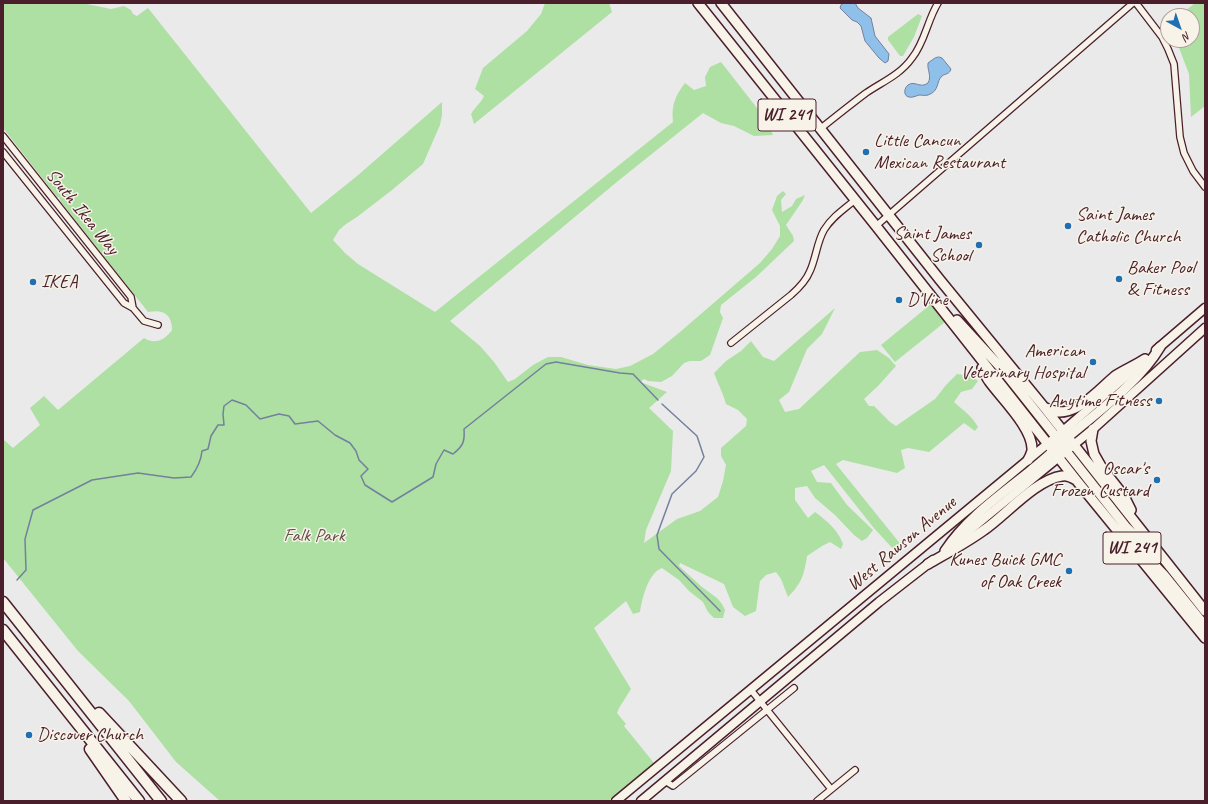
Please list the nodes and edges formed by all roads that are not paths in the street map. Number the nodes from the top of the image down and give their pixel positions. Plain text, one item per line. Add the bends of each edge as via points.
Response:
1 (698, 3) edge
2 (721, 3) edge
3 (938, 3) edge
4 (1134, 3) edge
5 (820, 130) junction
6 (3, 136) edge
7 (3, 152) edge
8 (1205, 187) edge
9 (856, 200) junction
10 (889, 215) junction
11 (876, 226) junction
12 (937, 303) junction
13 (133, 308) junction
14 (1205, 308) edge
15 (158, 326) dead end
16 (1205, 328) edge
17 (966, 340) junction
18 (731, 343) dead end
19 (1160, 347) junction
20 (1145, 359) junction
21 (1044, 407) junction
22 (1093, 429) junction
23 (1061, 444) junction
24 (1028, 460) junction
25 (1078, 481) junction
26 (1137, 524) junction
27 (945, 551) joint
28 (1164, 560) junction
29 (928, 564) junction
30 (870, 591) junction
31 (3, 602) edge
32 (879, 602) junction
33 (1201, 603) edge
34 (1205, 610) edge
35 (3, 630) edge
36 (1204, 632) edge
37 (42, 651) junction
38 (43, 679) junction
39 (794, 688) dead end
40 (751, 690) junction
41 (761, 701) junction
42 (768, 710) junction
43 (854, 770) dead end
44 (665, 781) junction
45 (831, 789) junction
46 (126, 801) edge
47 (139, 801) edge
48 (161, 801) edge
49 (181, 801) edge
50 (616, 801) edge
51 (641, 801) edge
52 (817, 801) edge

1 - 9 main road, WI 241
2 - 5 main road, WI 241
3 - 5 street via 918,50 906,66 865,94
4 - 8 street via 1162,37 1174,64 1180,137 1184,153
4 - 10 street
5 - 10 main road, WI 241
6 - 13 street, South Ikea Way via 131,297
7 - 13 street, South Ikea Way via 124,303
9 - 11 main road, WI 241
9 - 18 street via 824,230 807,278 791,295
10 - 11 street
10 - 21 main road, WI 241
11 - 12 main road, WI 241
12 - 17 main road, WI 241
12 - 23 main road via 954,317 1002,369
13 - 15 street, South Ikea Way via 144,321
14 - 19 main road, West Rawson Avenue
16 - 22 main road, West Rawson Avenue
17 - 23 main road, WI 241
17 - 24 main road via 989,381 1027,432 1032,447
19 - 20 main road, West Rawson Avenue
19 - 23 main road via 1153,359 1132,382
20 - 21 main road via 1116,376 1076,408 1058,412
20 - 23 main road, West Rawson Avenue
21 - 23 main road, WI 241
22 - 23 main road, West Rawson Avenue
22 - 26 main road via 1091,441 1094,454 1124,496
23 - 24 main road, West Rawson Avenue
23 - 25 main road, WI 241
23 - 26 main road, WI 241
23 - 27 main road via 979,513 953,539
23 - 28 main road via 1126,527
24 - 30 main road, West Rawson Avenue
25 - 29 main road via 1070,476 1062,476 1034,488 984,530
25 - 36 main road, WI 241
26 - 28 main road, WI 241
27 - 29 main road, West Rawson Avenue
28 - 33 main road, WI 241
29 - 32 main road, West Rawson Avenue
30 - 32 main road
30 - 40 main road, West Rawson Avenue
31 - 37 highway
32 - 41 main road, West Rawson Avenue
33 - 34 main road, WI 241
35 - 38 highway
37 - 48 highway
37 - 49 highway
38 - 46 highway
38 - 47 highway
39 - 42 street
40 - 41 street
40 - 50 main road, West Rawson Avenue
41 - 42 street
41 - 44 main road, West Rawson Avenue
42 - 44 street via 673,786
42 - 45 street
43 - 45 street
44 - 51 main road, West Rawson Avenue
45 - 52 street

